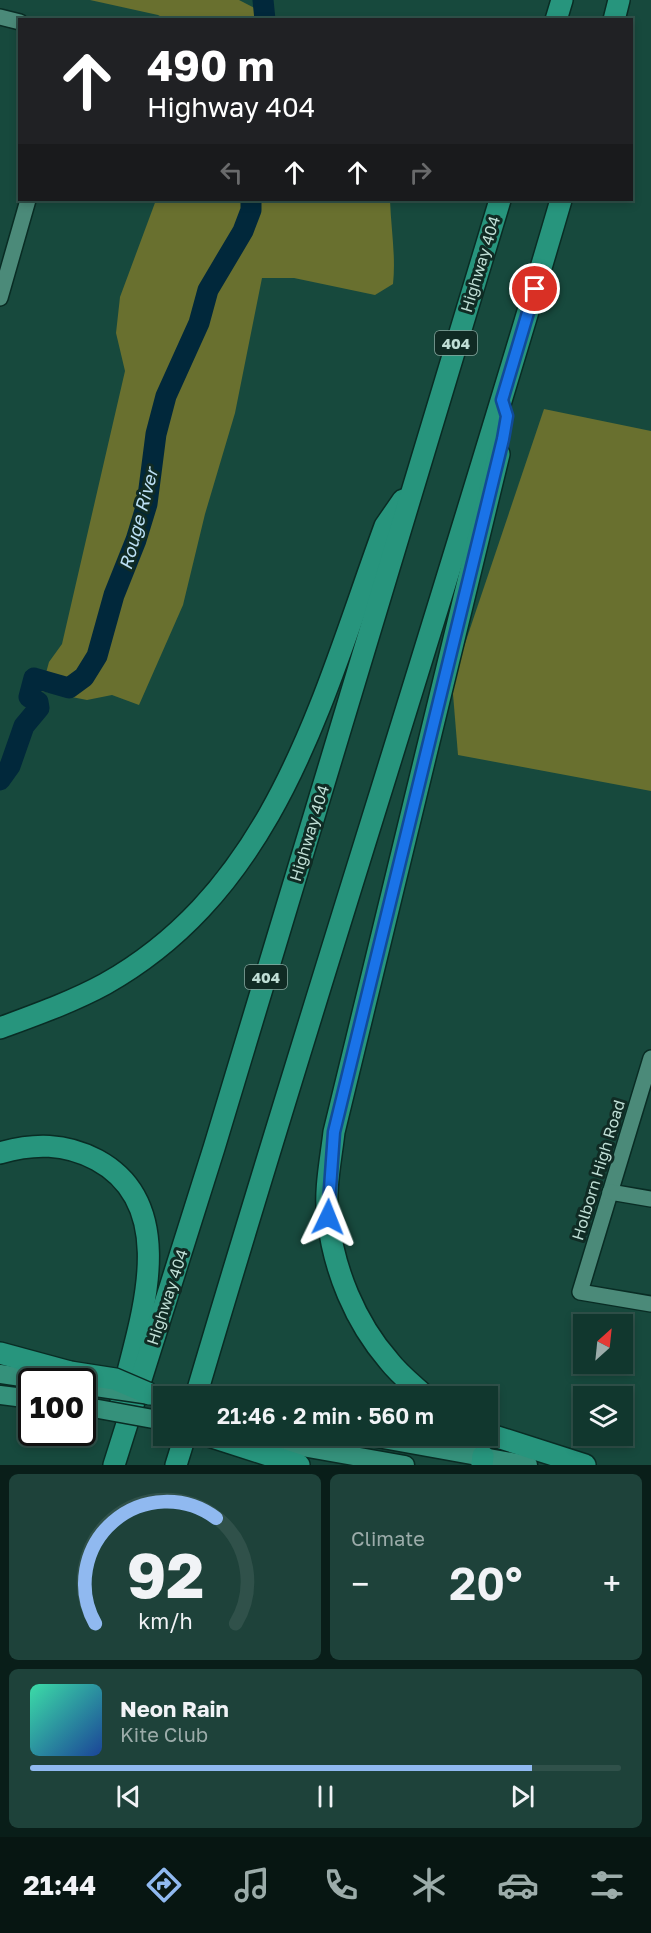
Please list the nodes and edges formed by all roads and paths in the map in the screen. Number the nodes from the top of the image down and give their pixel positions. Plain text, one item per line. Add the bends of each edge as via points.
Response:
1 (562, 0) edge
2 (620, 0) edge
3 (0, 17) edge
4 (557, 18) edge
5 (615, 18) edge
6 (18, 22) edge
7 (28, 201) edge
8 (500, 201) edge
9 (561, 201) edge
10 (0, 298) edge
11 (502, 400) junction
12 (412, 487) junction
13 (0, 1028) edge
14 (651, 1058) edge
15 (647, 1081) edge
16 (0, 1153) edge
17 (610, 1192) junction
18 (651, 1199) edge
19 (651, 1304) edge
20 (0, 1353) edge
21 (38, 1368) edge
22 (0, 1374) edge
23 (18, 1376) edge
24 (96, 1380) edge
25 (199, 1386) edge
26 (414, 1386) edge
27 (153, 1394) edge
28 (0, 1395) edge
29 (18, 1397) edge
30 (96, 1409) edge
31 (153, 1419) edge
32 (123, 1437) junction
33 (498, 1437) edge
34 (259, 1446) edge
35 (284, 1446) edge
36 (413, 1446) edge
37 (483, 1461) edge
38 (114, 1465) edge
39 (299, 1465) edge
40 (405, 1465) edge
41 (528, 1465) edge
42 (585, 1465) edge

1 - 4 highway
2 - 5 highway
3 - 6 street
7 - 10 street
8 - 12 highway, Highway 404 / 404
9 - 11 highway
11 - 25 highway
11 - 26 highway via 507,416 503,439 337,1120 330,1169 328,1217 339,1270 359,1318 389,1362
12 - 13 highway via 385,526 290,774 231,876 179,931 141,960 63,1004
12 - 32 highway, Highway 404 / 404 via 221,1126
14 - 15 street, Holborn High Road
15 - 17 street, Holborn High Road
16 - 32 highway via 34,1145 80,1151 109,1167 140,1206 149,1256 144,1302 119,1408
17 - 18 street
17 - 19 street, Holborn High Road via 580,1292
20 - 21 highway
22 - 23 main road
24 - 27 highway, bridge via 115,1380
28 - 29 main road
30 - 31 main road, bridge
32 - 38 highway, Highway 404 / 404
33 - 42 highway
34 - 39 highway
35 - 40 main road
36 - 37 main road
37 - 41 main road

